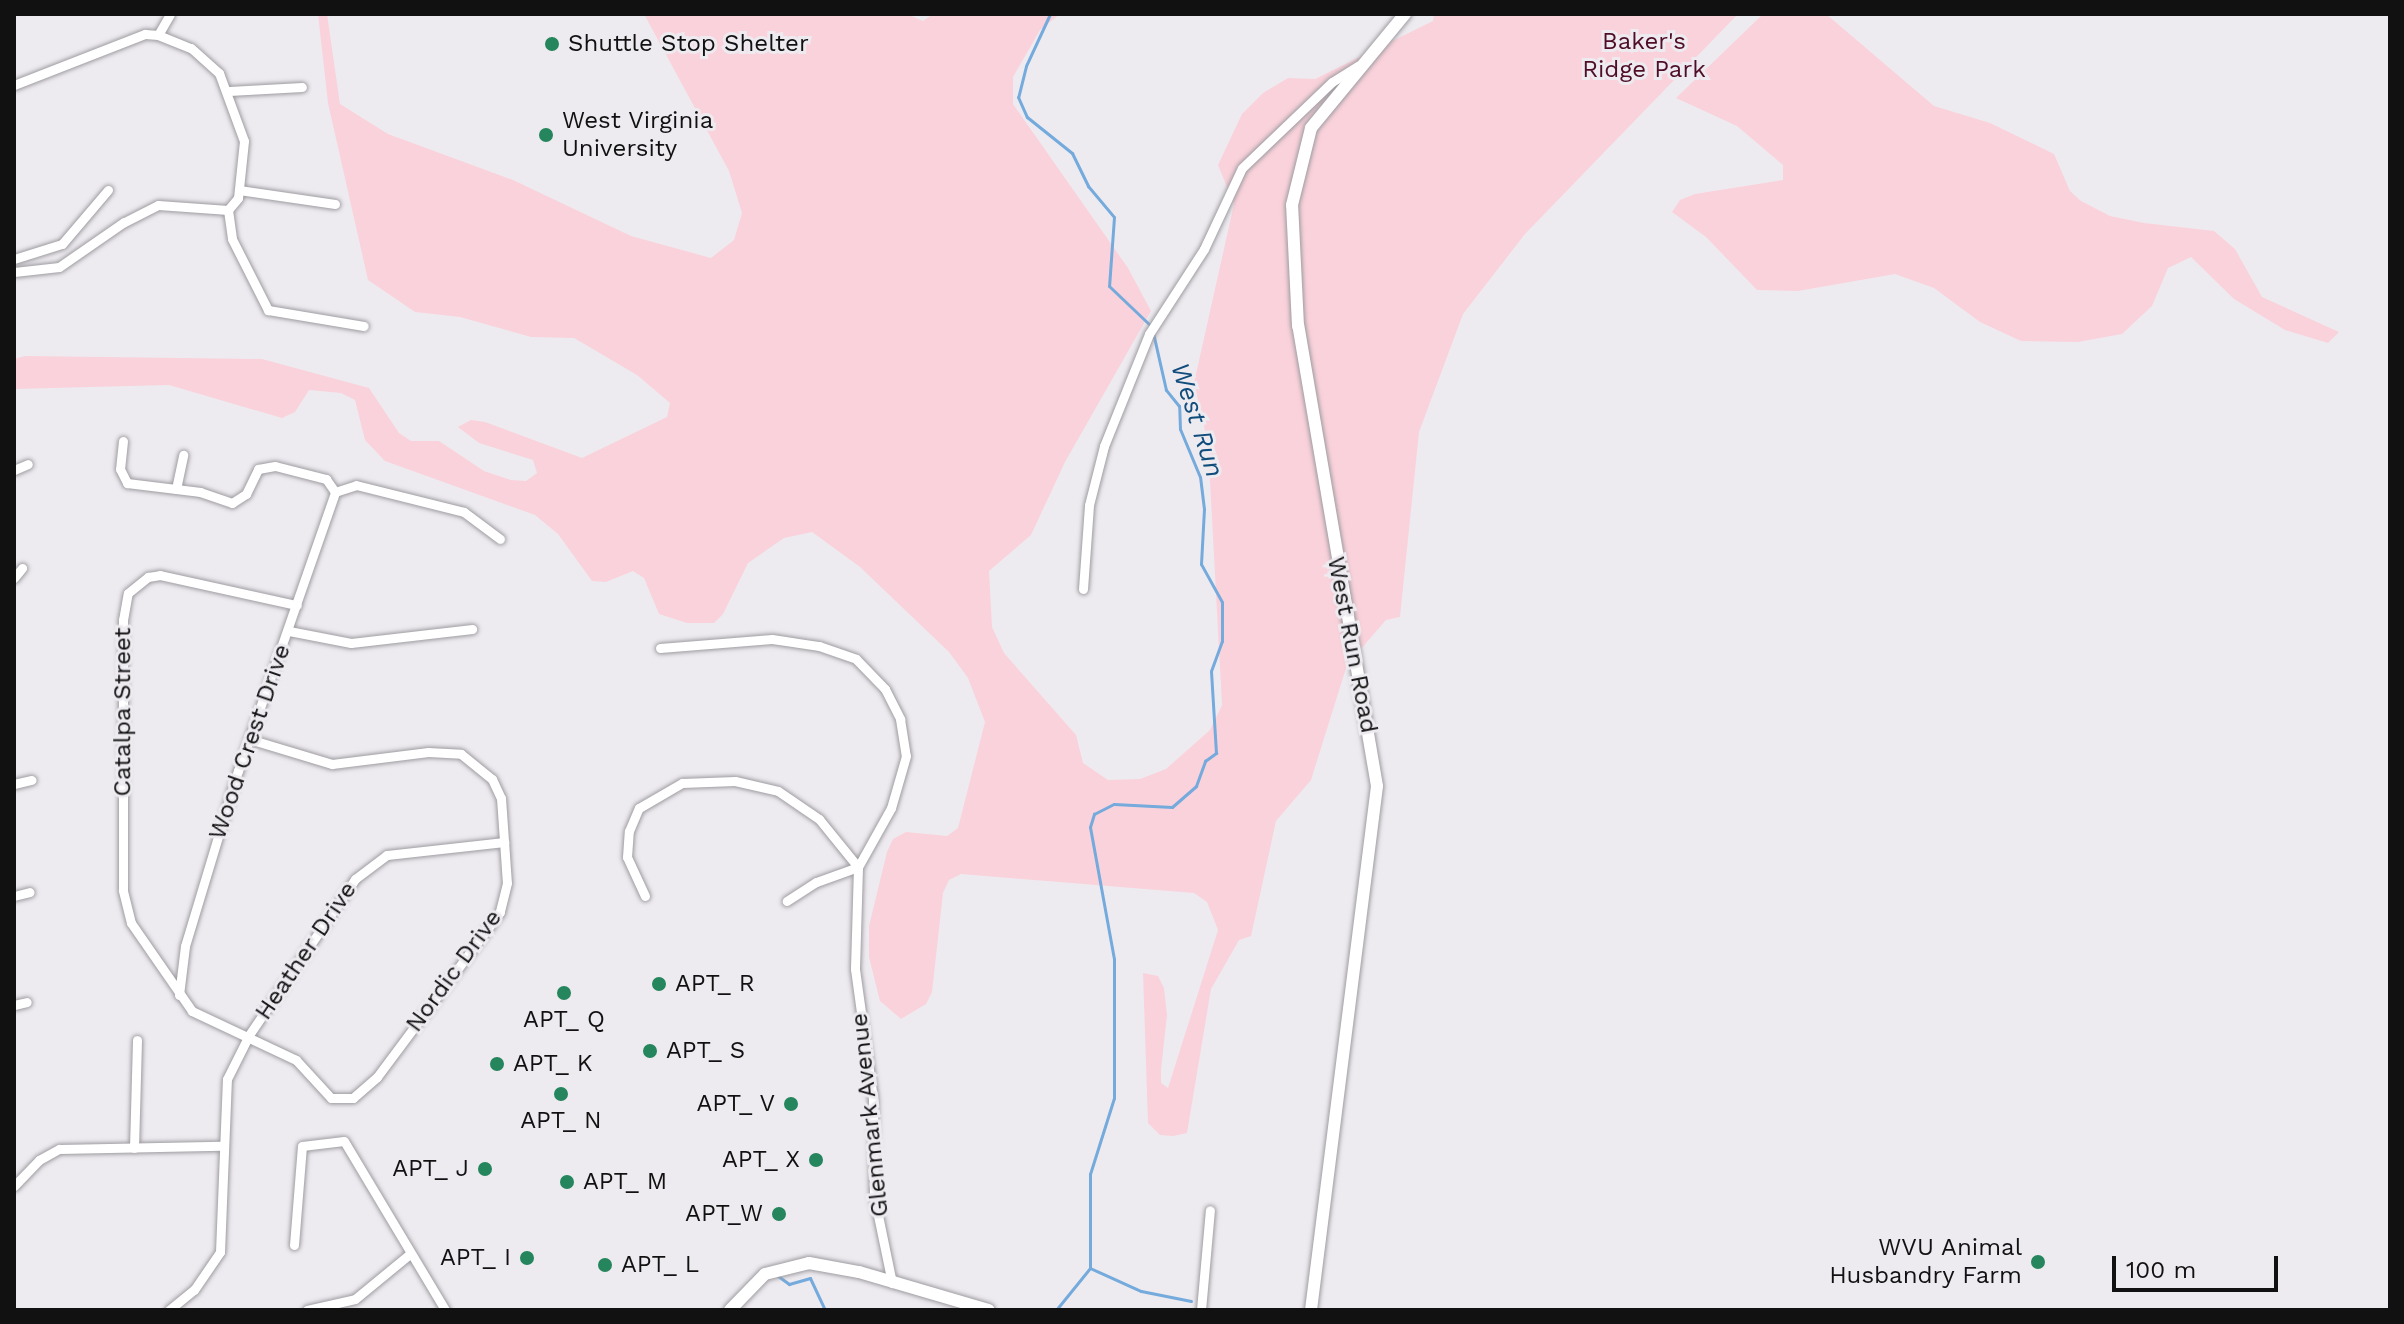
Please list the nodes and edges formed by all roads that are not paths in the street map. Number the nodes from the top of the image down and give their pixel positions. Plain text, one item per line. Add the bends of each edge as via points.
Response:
1 (170, 14) edge
2 (1405, 14) edge
3 (158, 35) junction
4 (1364, 62) junction
5 (14, 85) edge
6 (302, 87) dead end
7 (229, 91) junction
8 (108, 190) dead end
9 (239, 190) junction
10 (335, 204) dead end
11 (228, 210) junction
12 (14, 259) edge
13 (14, 272) edge
14 (364, 326) dead end
15 (123, 441) dead end
16 (183, 455) dead end
17 (28, 464) dead end
18 (14, 470) edge
19 (176, 489) junction
20 (335, 492) junction
21 (500, 539) dead end
22 (22, 568) dead end
23 (14, 578) edge
24 (1083, 589) dead end
25 (297, 605) junction
26 (472, 629) dead end
27 (289, 631) junction
28 (660, 648) dead end
29 (249, 739) junction
30 (32, 780) dead end
31 (14, 784) edge
32 (504, 842) junction
33 (858, 867) junction
34 (30, 892) dead end
35 (14, 896) edge
36 (645, 896) dead end
37 (787, 901) dead end
38 (179, 995) junction
39 (27, 1002) dead end
40 (14, 1005) edge
41 (249, 1035) junction
42 (137, 1040) dead end
43 (222, 1146) junction
44 (134, 1148) junction
45 (14, 1186) edge
46 (1210, 1210) dead end
47 (294, 1245) dead end
48 (411, 1253) junction
49 (892, 1283) junction
50 (169, 1310) edge
51 (307, 1310) edge
52 (445, 1310) edge
53 (730, 1310) edge
54 (989, 1310) edge
55 (1201, 1310) edge
56 (1311, 1310) edge

1 - 3 street
2 - 4 street, West Run Road
3 - 5 street via 145,34
3 - 7 street via 191,48 219,73
4 - 24 street via 1332,82 1242,168 1204,249 1149,334 1104,446 1089,505
4 - 56 street, West Run Road via 1311,128 1292,205 1301,341 1377,786
6 - 7 street
7 - 9 street via 244,141
8 - 12 street via 62,244
9 - 10 street
9 - 11 street
11 - 13 street via 158,205 59,267
11 - 14 street via 232,239 268,310
15 - 19 street via 120,469 127,483
16 - 19 street
17 - 18 street
19 - 20 street via 232,503 246,494 253,474 266,466 326,479
20 - 21 street via 356,485 464,512
20 - 25 street, Wood Crest Drive
22 - 23 street
25 - 27 street, Wood Crest Drive
25 - 38 street, Catalpa Street via 160,575 136,584 124,603 123,890 131,923
26 - 27 street via 351,643
27 - 29 street, Wood Crest Drive
28 - 33 street via 772,639 819,646 856,659 885,689 900,719 906,756 891,808
29 - 32 street, Nordic Drive via 332,764 428,752 461,754 492,779 501,798
29 - 38 street, Wood Crest Drive via 185,946
30 - 31 street
32 - 41 street, Heather Drive via 372,861
32 - 41 street, Nordic Drive via 507,883 500,912 365,1090 341,1101 331,1098 296,1060
33 - 36 street via 819,819 778,791 735,781 682,783 639,808 629,831 627,857
33 - 37 street via 816,882
33 - 49 street, Glenmark Avenue via 855,969 873,1099 874,1196
34 - 35 street
38 - 41 street, Nordic Drive via 192,1011
39 - 40 street
41 - 43 street, Heather Drive via 227,1079
42 - 44 street
43 - 44 street
43 - 50 street, Heather Drive via 220,1252 194,1290
44 - 45 street via 59,1149 39,1160
46 - 55 street
47 - 48 street via 302,1146 344,1141
48 - 51 street via 355,1299
48 - 52 street
49 - 53 street via 835,1267 792,1264 747,1288
49 - 54 street

